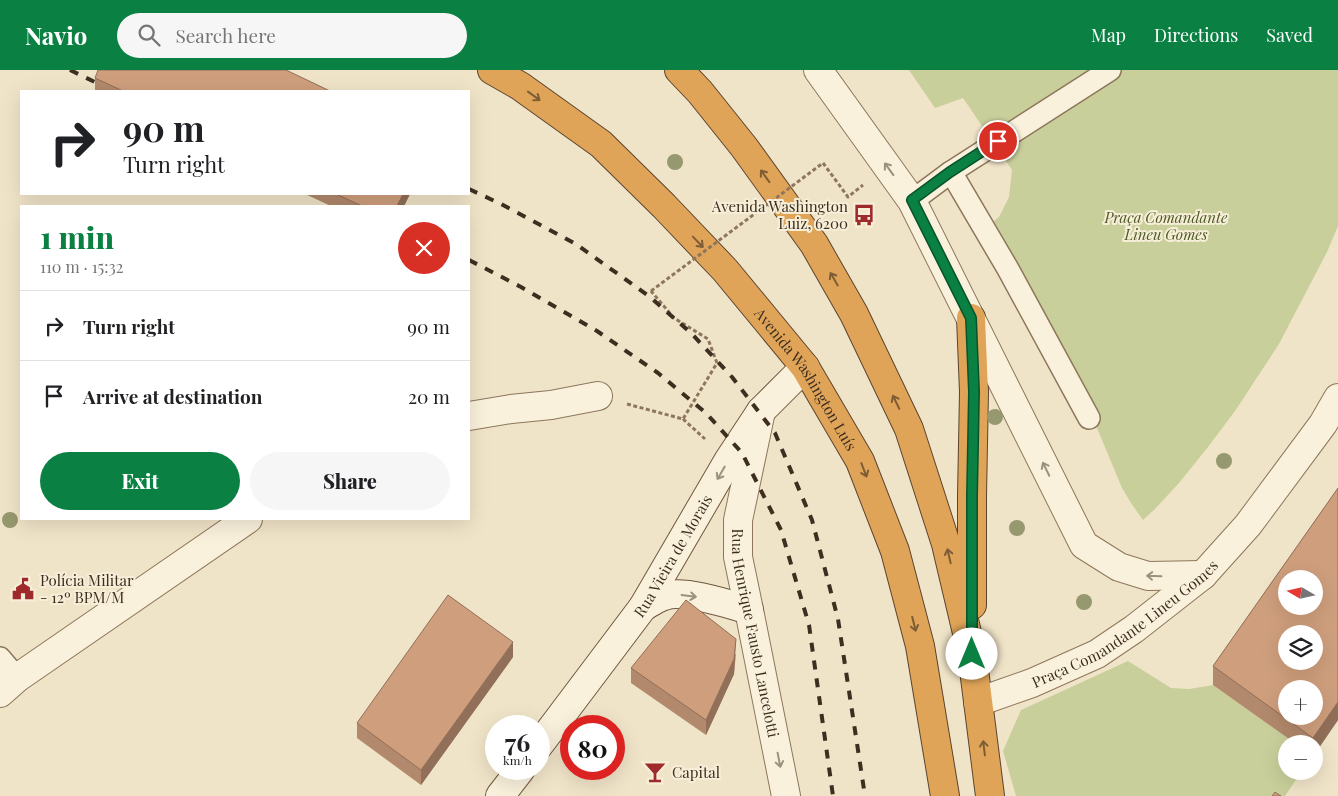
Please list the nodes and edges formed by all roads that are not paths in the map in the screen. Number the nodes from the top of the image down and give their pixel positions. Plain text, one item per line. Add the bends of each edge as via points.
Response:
1 (492, 70) edge
2 (679, 70) edge
3 (818, 70) edge
4 (1110, 70) edge
5 (950, 172) junction
6 (912, 200) junction
7 (971, 318) junction
8 (805, 367) junction
9 (598, 396) road end
10 (1338, 398) edge
11 (761, 411) junction
12 (470, 416) edge
13 (1089, 418) dead end
14 (241, 520) edge
15 (1202, 575) junction
16 (643, 607) junction
17 (749, 610) junction
18 (972, 654) junction
19 (5, 676) edge
20 (978, 702) junction
21 (550, 730) edge
22 (512, 780) edge
23 (500, 796) edge
24 (786, 796) edge
25 (945, 796) edge
26 (990, 796) edge

1 -> 8 highway, Avenida Washington Luís via 601,144 725,270
18 -> 2 highway via 946,544 909,429 854,314 797,220 739,140
6 -> 3 street
4 - 5 lane
5 - 6 lane
5 - 13 lane via 1008,268
6 - 7 street
15 -> 7 street via 1148,576 1119,567 1084,545
7 - 18 highway via 974,392
8 - 11 street, Rua Vieira de Morais
8 -> 25 highway, Avenida Washington Luís via 860,461 895,551 920,646
9 - 12 street
10 - 15 street, Praça Comandante Lineu Gomes via 1324,424 1248,525
11 -> 16 street, Rua Vieira de Morais
11 - 17 street, Rua Henrique Fausto Lancelotti via 738,520 738,557
14 - 19 street
15 - 20 street, Praça Comandante Lineu Gomes via 1097,654 1032,683
16 -> 17 street via 665,595 682,595
16 - 21 street, Rua Vieira de Morais
17 -> 24 street, Rua Henrique Fausto Lancelotti
18 - 20 highway
26 -> 20 highway
22 - 23 street

